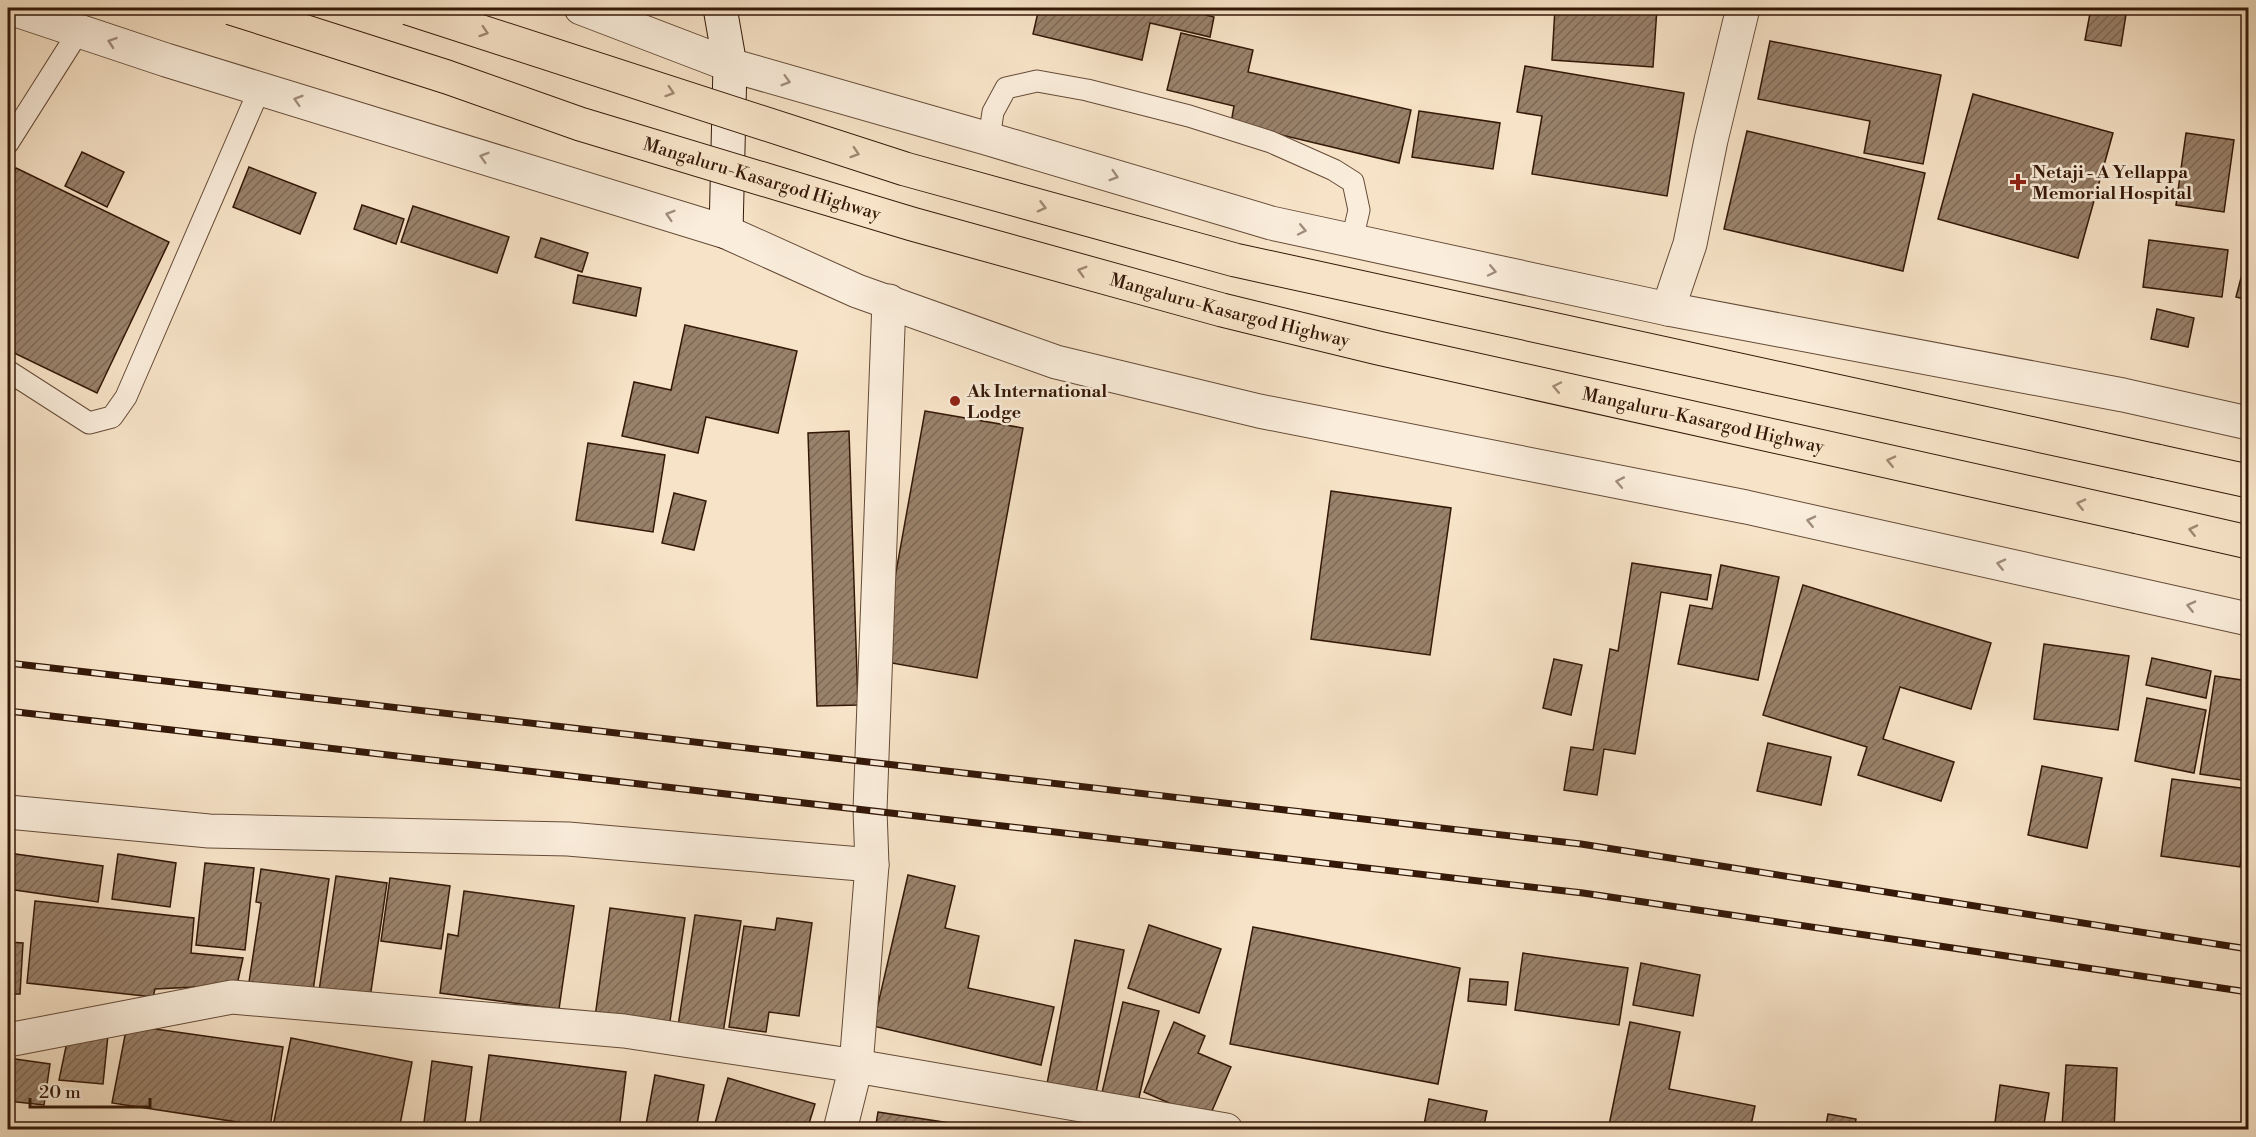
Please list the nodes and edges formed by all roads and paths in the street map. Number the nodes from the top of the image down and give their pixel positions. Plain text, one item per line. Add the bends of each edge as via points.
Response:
1 (10, 8) edge
2 (231, 8) edge
3 (408, 8) edge
4 (582, 8) edge
5 (720, 8) edge
6 (1743, 8) edge
7 (79, 31) junction
8 (730, 65) junction
9 (260, 88) junction
10 (989, 139) junction
11 (8, 143) edge
12 (726, 232) junction
13 (1352, 240) junction
14 (889, 301) junction
15 (1668, 309) junction
16 (8, 371) edge
17 (2248, 423) edge
18 (2248, 481) edge
19 (2248, 542) edge
20 (2248, 619) edge
21 (8, 812) edge
22 (872, 865) junction
23 (8, 1040) edge
24 (856, 1066) junction
25 (840, 1130) edge
26 (1226, 1130) edge

1 - 7 street
19 -> 2 highway, Mangaluru-Kasargod Highway, bridge via 1222,310 901,221 580,124
3 -> 18 highway, bridge via 905,169 1235,260
4 - 8 street
5 - 8 street
6 - 15 street via 1690,244
9 -> 7 street
7 - 11 lane
8 -> 10 street
8 - 12 street
12 -> 9 street
9 - 16 lane via 126,397 112,417 89,423
10 -> 13 street via 1271,223
10 - 13 lane via 993,112 1006,88 1037,81 1189,116 1271,142 1353,182 1359,210
12 - 14 street via 857,291
13 -> 15 street
20 -> 14 street via 1746,507 1259,411 1056,362
14 - 22 street via 870,810
15 - 17 street via 2123,395
21 - 22 street via 209,831 568,839
22 - 24 street
23 - 24 street via 232,997 624,1031
24 - 25 street
24 - 26 street

